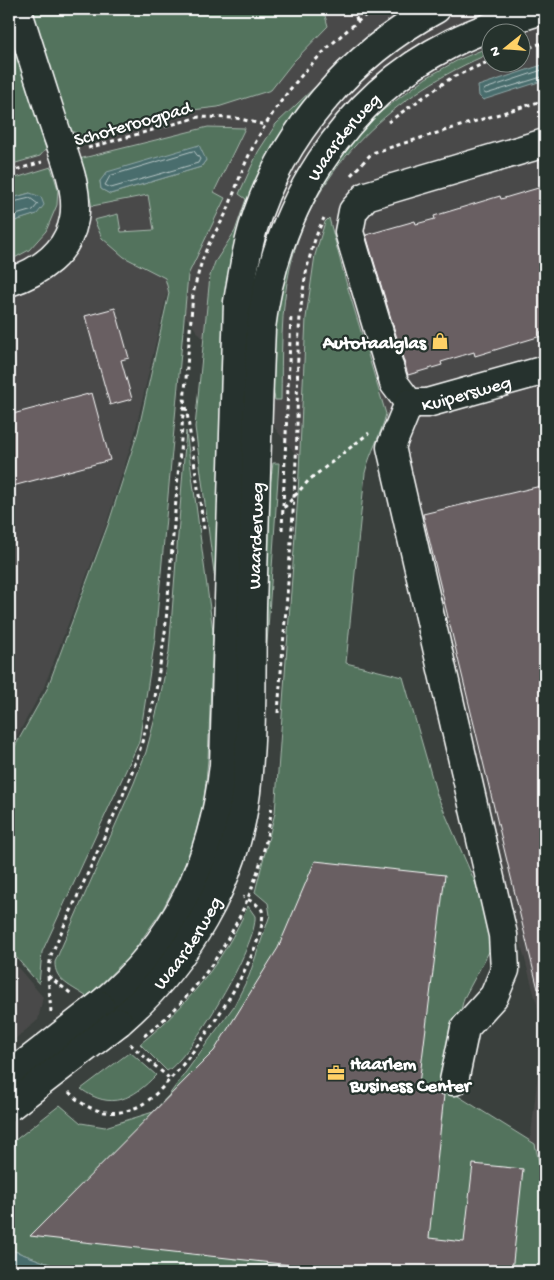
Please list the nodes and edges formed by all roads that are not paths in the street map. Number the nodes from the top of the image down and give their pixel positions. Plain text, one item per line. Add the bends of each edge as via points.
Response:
1 (17, 9) edge
2 (436, 9) edge
3 (545, 9) edge
4 (545, 143) edge
5 (9, 282) edge
6 (545, 370) edge
7 (409, 403) junction
8 (99, 1009) junction
9 (9, 1076) edge
10 (454, 1081) dead end
11 (9, 1107) edge

1 - 5 main road via 74,195 74,218 65,244 56,255 35,271
2 - 8 main road, Waarderweg via 375,49 327,96 289,148 268,188 254,226 238,302 224,765 216,815 211,840 196,879 172,924 132,977
3 - 8 main road, Waarderweg via 467,36 434,52 397,78 362,110 329,148 292,210 272,269 261,328 249,738 242,814 226,872 196,932 156,986
4 - 7 main road, Kuipersweg via 366,196 353,211 349,232 394,383
6 - 7 main road, Kuipersweg via 427,403
7 - 10 main road via 391,447 504,944 505,970 494,996 465,1028
8 - 9 main road, Waarderweg, bridge
8 - 11 main road, Waarderweg, bridge

